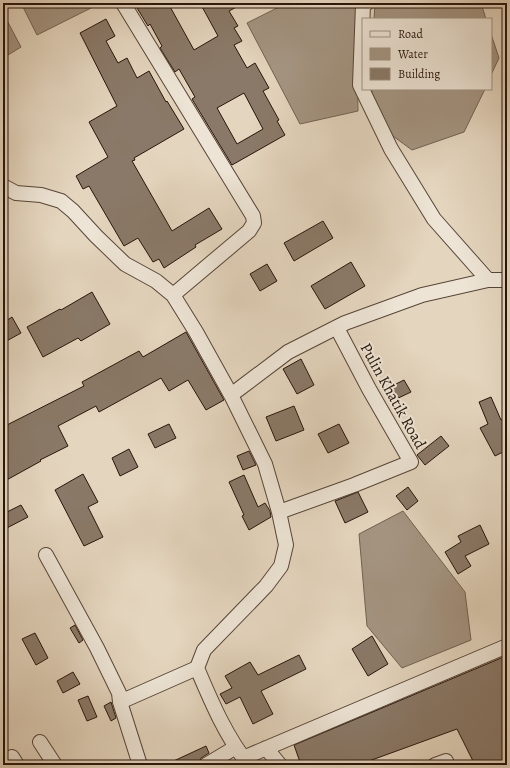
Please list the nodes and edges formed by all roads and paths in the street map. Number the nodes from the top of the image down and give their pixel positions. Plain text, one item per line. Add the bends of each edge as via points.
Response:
1 (123, 3) edge
2 (367, 3) edge
3 (363, 18) edge
4 (362, 32) edge
5 (362, 89) edge
6 (362, 90) edge
7 (3, 186) edge
8 (488, 280) junction
9 (507, 280) edge
10 (174, 295) junction
11 (337, 328) junction
12 (231, 395) junction
13 (279, 512) junction
14 (46, 555) dead end
15 (507, 646) edge
16 (197, 668) junction
17 (120, 702) junction
18 (40, 742) dead end
19 (266, 748) junction
20 (242, 757) edge
21 (54, 765) edge
22 (140, 765) edge
23 (206, 765) edge
24 (280, 765) edge
25 (435, 765) edge
26 (447, 765) edge

1 - 10 street via 253,216 254,223 249,231
2 - 3 street via 363,5
4 - 5 street
6 - 8 street via 391,149 434,219
7 - 10 street via 16,193 41,195 61,201 74,210 125,264 156,281
8 - 9 street
8 - 11 street via 422,295
10 - 12 street
11 - 12 street via 288,352
11 - 13 street, Pulin Khatik Road via 411,462
12 - 13 street via 265,464
13 - 16 street via 286,545 281,566 266,586 204,650
14 - 17 street via 97,648
15 - 19 street
16 - 17 street
16 - 20 street via 212,703
17 - 22 street
18 - 21 street
19 - 20 street
19 - 24 street
20 - 23 street
25 - 26 street via 446,761

